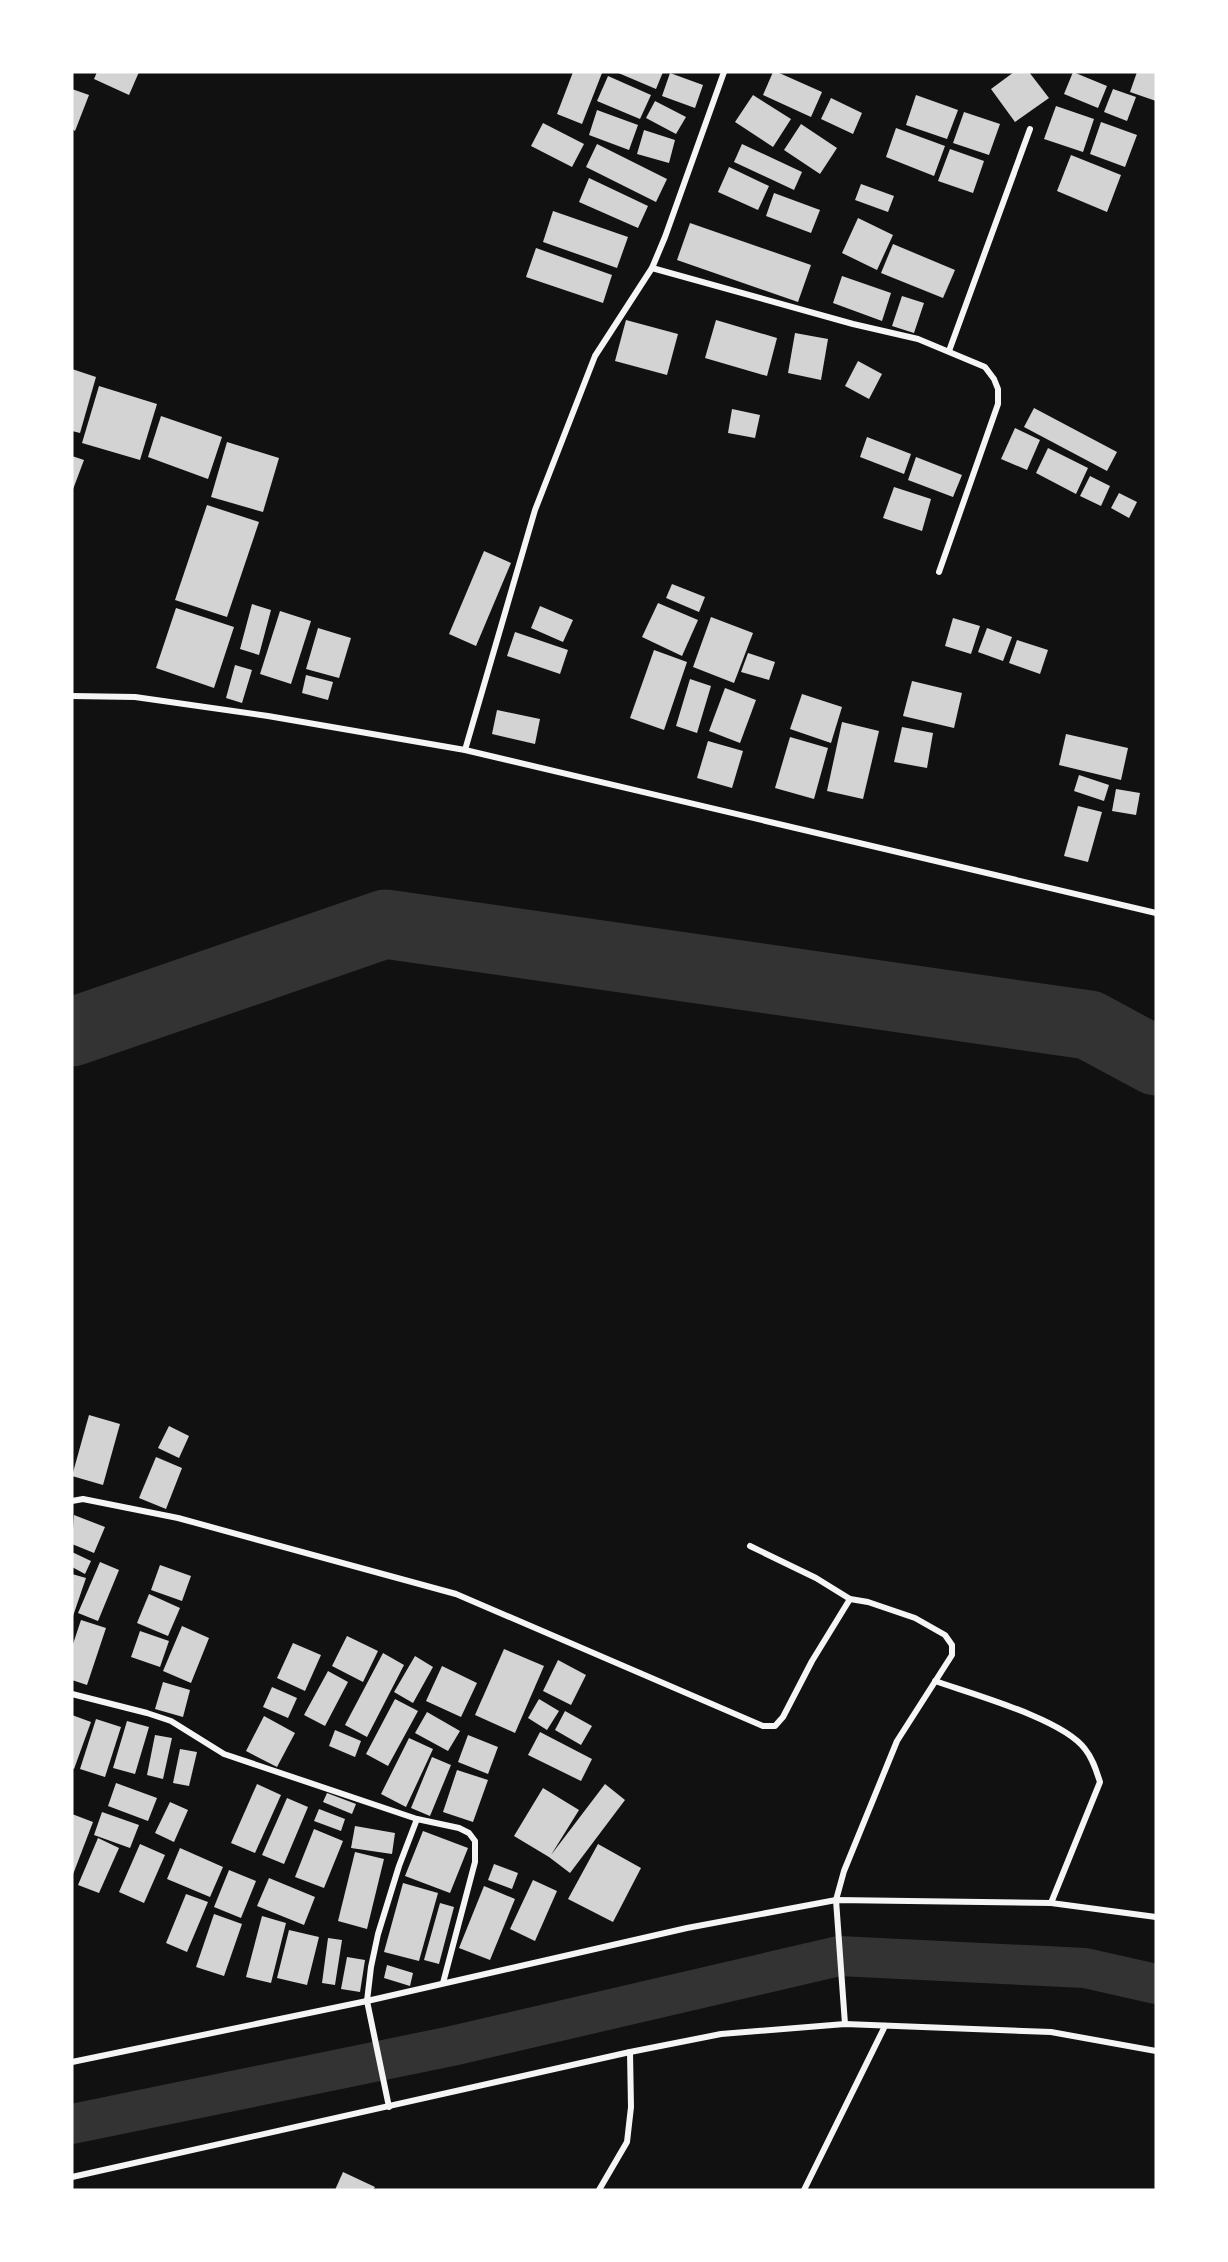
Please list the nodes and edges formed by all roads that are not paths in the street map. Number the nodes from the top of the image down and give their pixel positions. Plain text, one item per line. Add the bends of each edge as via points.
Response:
1 (724, 72) edge
2 (1030, 129) dead end
3 (652, 267) junction
4 (949, 351) junction
5 (939, 572) dead end
6 (72, 696) edge
7 (465, 750) junction
8 (1156, 913) edge
9 (72, 1501) edge
10 (750, 1546) dead end
11 (850, 1599) junction
12 (935, 1681) junction
13 (72, 1694) edge
14 (417, 1819) junction
15 (837, 1900) junction
16 (1051, 1903) junction
17 (1156, 1917) edge
18 (443, 1983) junction
19 (368, 2001) junction
20 (845, 2024) junction
21 (885, 2026) junction
22 (1156, 2051) edge
23 (630, 2052) junction
24 (72, 2062) edge
25 (389, 2108) junction
26 (72, 2177) edge
27 (599, 2190) edge
28 (804, 2190) edge

1 - 3 street
2 - 4 street
3 - 4 street via 918,339
3 - 7 street via 595,356 539,499
4 - 5 street via 985,367 998,389 998,404
6 - 7 street via 146,698
7 - 8 street
9 - 11 street via 83,1499 178,1518 456,1594 763,1726 775,1726 783,1717
10 - 11 street
11 - 12 street via 915,1618 945,1635 952,1645 952,1655
12 - 15 street via 897,1741 844,1871
12 - 16 street via 1055,1724 1084,1747 1094,1763 1100,1782
13 - 14 street via 171,1721 224,1754
14 - 18 street via 459,1828 475,1840 475,1862
14 - 19 street via 378,1934
15 - 16 street
15 - 18 street via 687,1928
15 - 20 street
16 - 17 street
18 - 19 street
19 - 24 street
19 - 25 street
20 - 21 street
20 - 23 street via 721,2034
21 - 22 street via 1051,2032
21 - 28 street
23 - 25 street
23 - 27 street via 627,2142
25 - 26 street

